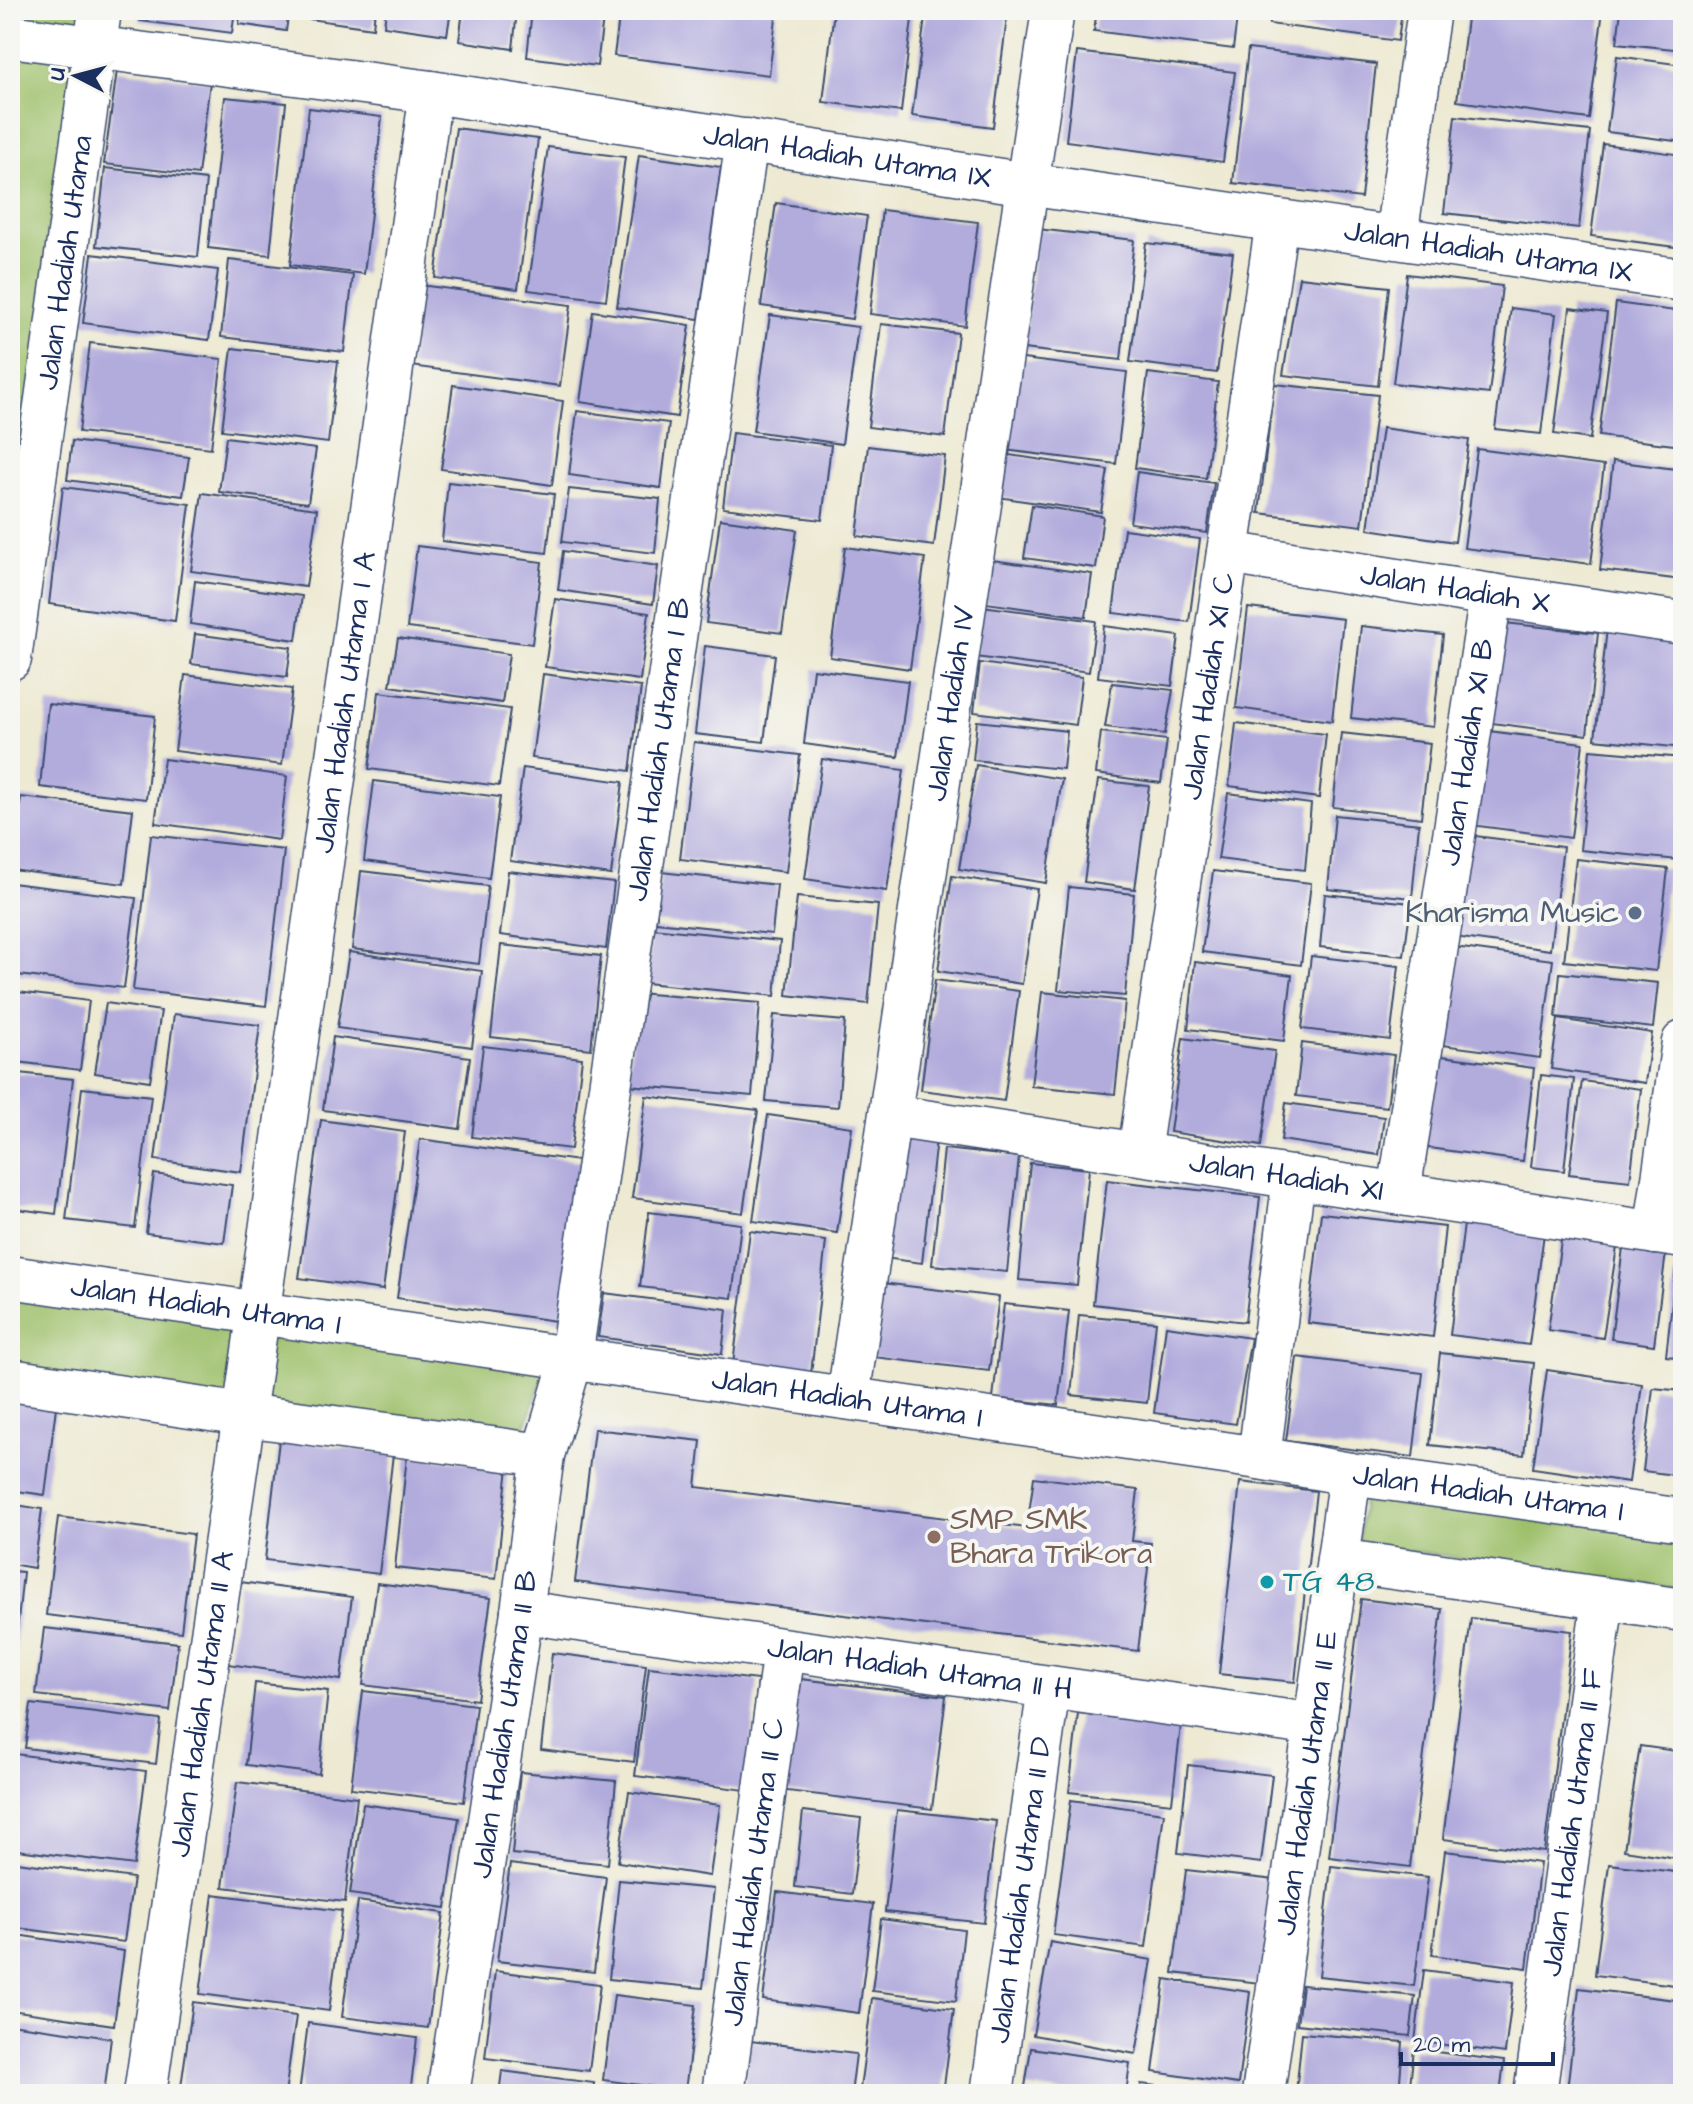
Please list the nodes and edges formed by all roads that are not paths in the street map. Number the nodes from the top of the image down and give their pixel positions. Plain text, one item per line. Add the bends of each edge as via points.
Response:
1 (1053, 10) edge
2 (1429, 10) edge
3 (98, 29) edge
4 (10, 36) edge
5 (431, 92) junction
6 (747, 140) junction
7 (1027, 184) junction
8 (1277, 221) junction
9 (1396, 237) junction
10 (1683, 280) edge
11 (1228, 553) junction
12 (1491, 595) junction
13 (1683, 623) edge
14 (10, 659) edge
15 (1683, 1042) edge
16 (891, 1116) junction
17 (1139, 1153) junction
18 (1294, 1177) junction
19 (1399, 1193) junction
20 (1669, 1235) edge
21 (10, 1277) edge
22 (258, 1314) junction
23 (571, 1357) junction
24 (10, 1380) edge
25 (848, 1398) junction
26 (244, 1415) junction
27 (543, 1455) junction
28 (1259, 1458) junction
29 (1350, 1474) junction
30 (1683, 1520) edge
31 (1338, 1560) junction
32 (1603, 1599) junction
33 (1683, 1610) edge
34 (522, 1612) junction
35 (784, 1650) junction
36 (1049, 1687) junction
37 (1316, 1725) junction
38 (145, 2094) edge
39 (448, 2094) edge
40 (723, 2094) edge
41 (992, 2094) edge
42 (1263, 2094) edge
43 (1535, 2094) edge

1 - 7 street, Jalan Hadiah IV
2 - 9 street
3 - 4 street, Jalan Hadiah Utama IX
3 - 5 street, Jalan Hadiah Utama IX
3 - 14 street, Jalan Hadiah Utama
5 - 6 street, Jalan Hadiah Utama IX
5 - 22 street, Jalan Hadiah Utama I A
6 - 7 street, Jalan Hadiah Utama IX
6 - 23 street, Jalan Hadiah Utama I B
7 - 8 street, Jalan Hadiah Utama IX
7 - 16 street, Jalan Hadiah IV
8 - 9 street, Jalan Hadiah Utama IX
8 - 11 street, Jalan Hadiah XI C
9 - 10 street, Jalan Hadiah Utama IX
11 - 12 street, Jalan Hadiah X
11 - 17 street, Jalan Hadiah XI C
12 - 13 street, Jalan Hadiah X
12 - 19 street, Jalan Hadiah XI B
15 - 20 street
16 - 17 street, Jalan Hadiah XI
16 - 25 street, Jalan Hadiah IV
17 - 18 street, Jalan Hadiah XI
18 - 19 street, Jalan Hadiah XI
18 - 28 street
19 - 20 street, Jalan Hadiah XI
21 - 22 street, Jalan Hadiah Utama I
22 - 23 street, Jalan Hadiah Utama I
22 - 26 street, Jalan Hadiah Utama II A
23 - 25 street, Jalan Hadiah Utama I
23 - 27 street, Jalan Hadiah Utama II B
24 - 26 street
25 - 28 street, Jalan Hadiah Utama I
26 - 27 street
26 - 38 street, Jalan Hadiah Utama II A
27 - 34 street, Jalan Hadiah Utama II B
28 - 29 street, Jalan Hadiah Utama I
29 - 30 street, Jalan Hadiah Utama I
29 - 31 street, Jalan Hadiah Utama II E
31 - 32 street
31 - 37 street, Jalan Hadiah Utama II E
32 - 33 street
32 - 43 street, Jalan Hadiah Utama II F
34 - 35 street, Jalan Hadiah Utama II H
34 - 39 street, Jalan Hadiah Utama II B
35 - 36 street, Jalan Hadiah Utama II H
35 - 40 street, Jalan Hadiah Utama II C
36 - 37 street, Jalan Hadiah Utama II H
36 - 41 street, Jalan Hadiah Utama II D
37 - 42 street, Jalan Hadiah Utama II E

